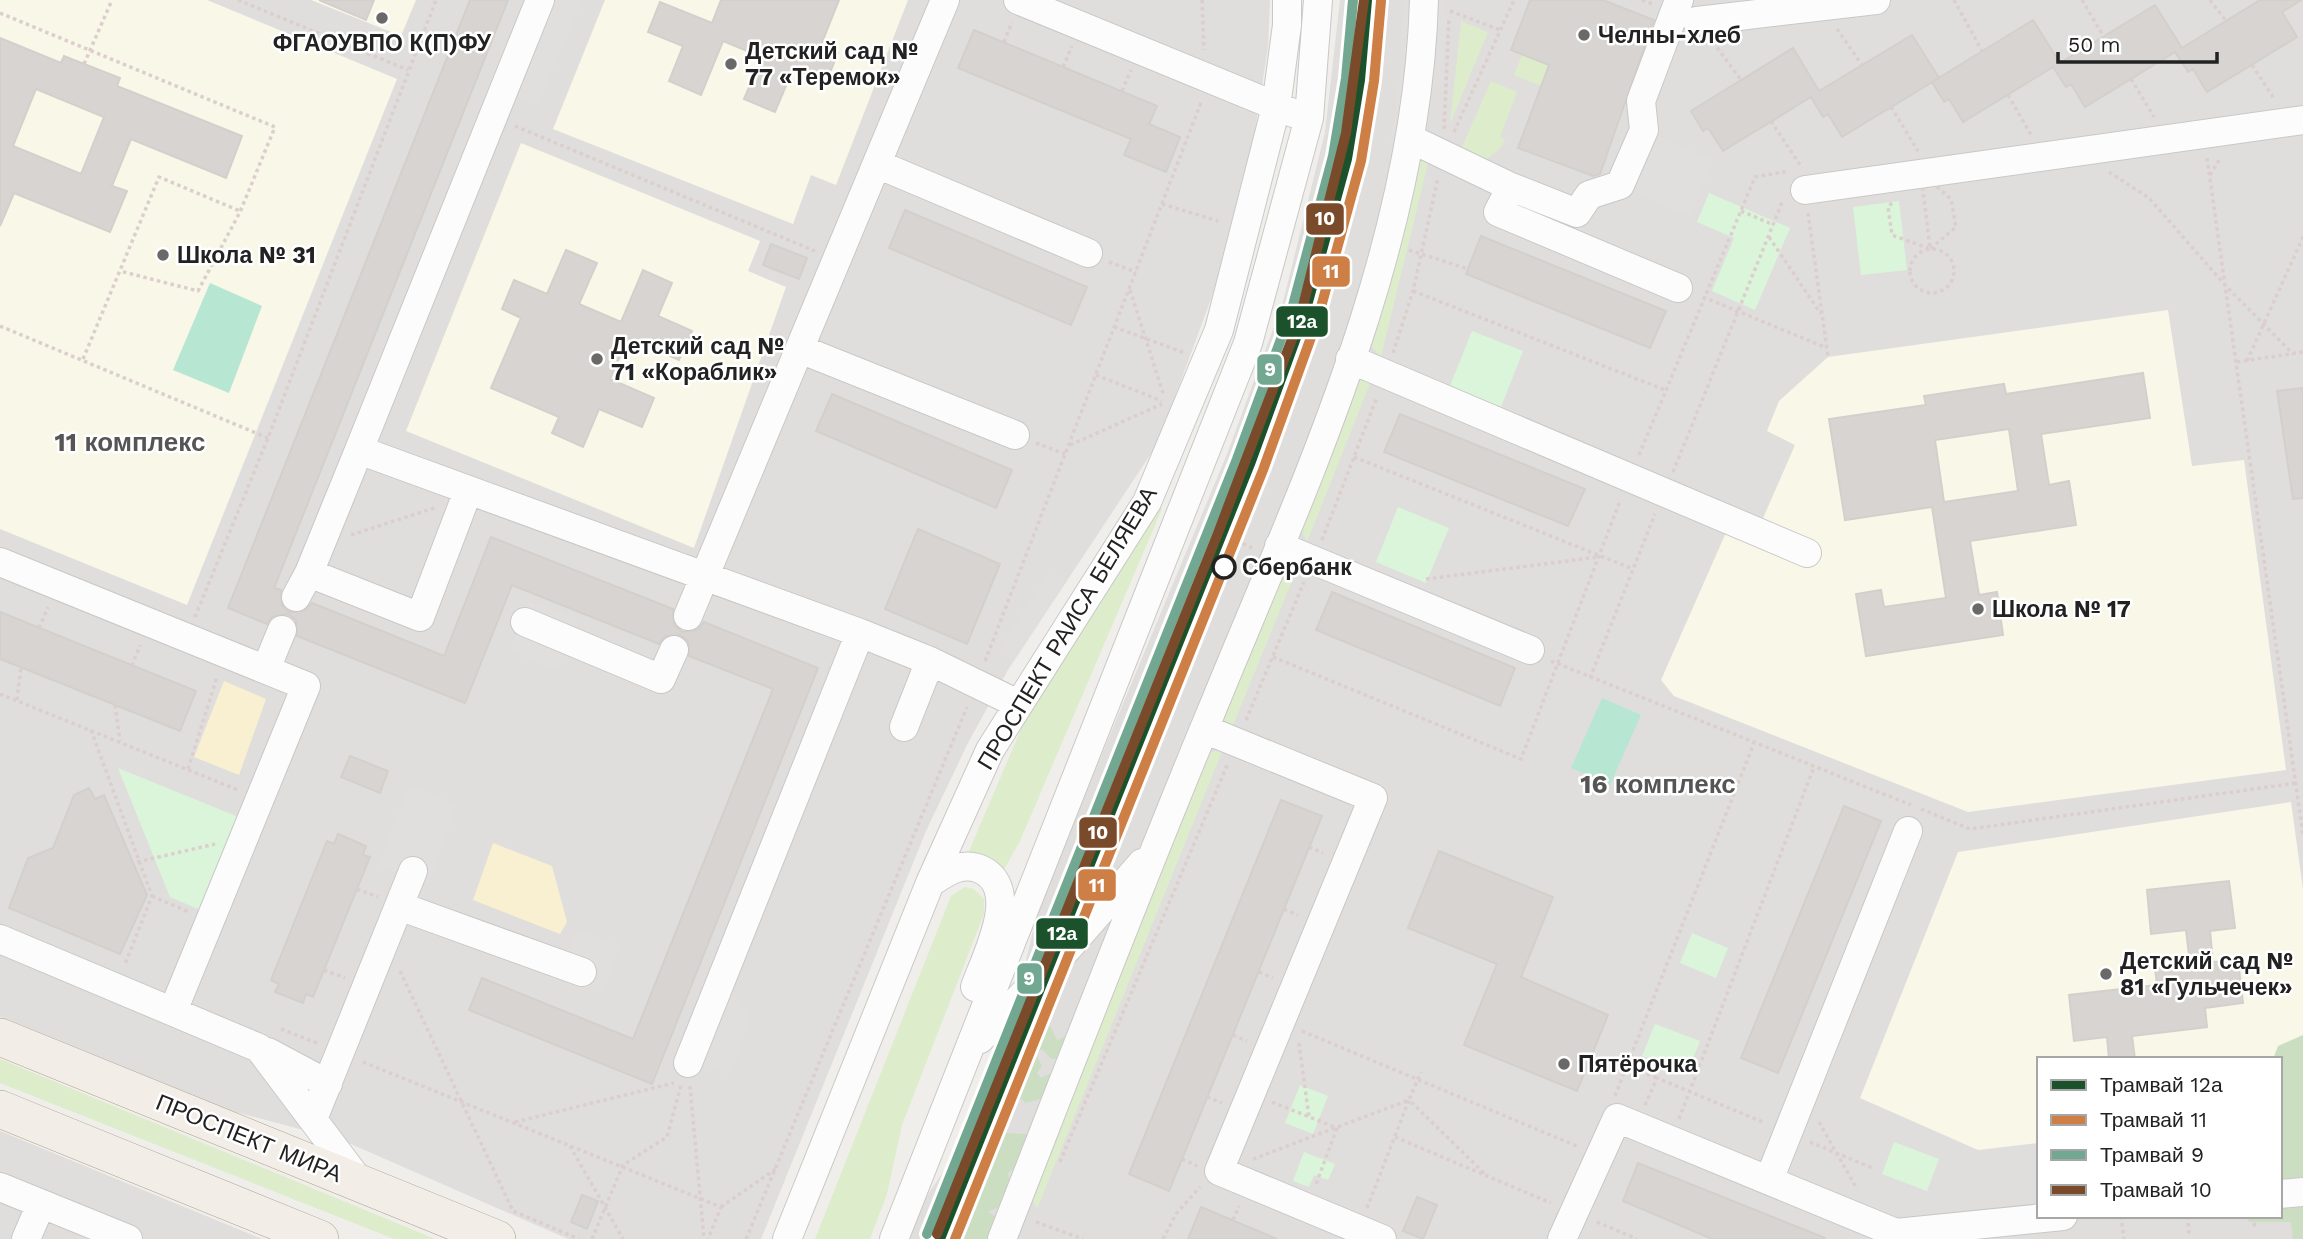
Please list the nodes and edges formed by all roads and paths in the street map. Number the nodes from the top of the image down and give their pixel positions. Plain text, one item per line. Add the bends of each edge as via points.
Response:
1 (112, 0) edge
2 (238, 0) edge
3 (436, 0) edge
4 (540, 0) edge
5 (945, 0) edge
6 (1018, 0) edge
7 (1202, 0) edge
8 (1287, 0) edge
9 (1318, 0) edge
10 (1424, 0) edge
11 (1514, 0) edge
12 (1722, 0) edge
13 (1876, 0) edge
14 (1954, 0) edge
15 (2081, 0) edge
16 (2210, 0) edge
17 (1822, 6) junction
18 (1688, 10) edge
19 (1450, 11) dead end
20 (0, 13) edge
21 (1759, 13) junction
22 (2226, 21) dead end
23 (1500, 30) junction
24 (2104, 37) dead end
25 (90, 50) junction
26 (1982, 51) dead end
27 (84, 64) dead end
28 (1862, 65) dead end
29 (2252, 65) dead end
30 (408, 70) junction
31 (1205, 78) junction
32 (2131, 79) dead end
33 (1741, 80) dead end
34 (2008, 95) dead end
35 (2275, 100) dead end
36 (1276, 107) junction
37 (1891, 107) dead end
38 (494, 117) junction
39 (2154, 117) dead end
40 (1309, 118) junction
41 (2303, 120) edge
42 (1771, 121) dead end
43 (2203, 134) junction
44 (2032, 136) dead end
45 (1411, 139) junction
46 (2078, 151) junction
47 (1443, 155) junction
48 (877, 164) junction
49 (1918, 169) junction
50 (1796, 180) junction
51 (1511, 187) junction
52 (1896, 199) dead end
53 (1162, 204) junction
54 (1741, 211) junction
55 (240, 212) junction
56 (1218, 221) dead end
57 (1774, 225) junction
58 (1769, 237) junction
59 (2303, 237) edge
60 (1387, 240) junction
61 (1930, 249) junction
62 (1088, 253) dead end
63 (837, 260) junction
64 (1468, 269) dead end
65 (120, 271) junction
66 (2225, 285) junction
67 (1130, 288) junction
68 (1678, 288) joint
69 (1413, 291) dead end
70 (1705, 298) junction
71 (1739, 312) junction
72 (1822, 316) junction
73 (2264, 323) junction
74 (0, 326) edge
75 (1114, 327) junction
76 (1146, 339) junction
77 (1827, 348) junction
78 (800, 349) junction
79 (2303, 352) edge
80 (2293, 354) junction
81 (1828, 357) dead end
82 (83, 359) junction
83 (1350, 359) junction
84 (1206, 361) junction
85 (2247, 361) junction
86 (2237, 362) junction
87 (1665, 390) junction
88 (1015, 435) joint
89 (268, 438) junction
90 (1069, 445) junction
91 (359, 450) junction
92 (1065, 454) junction
93 (1354, 457) dead end
94 (1630, 476) junction
95 (1665, 491) junction
96 (467, 494) junction
97 (322, 544) junction
98 (1279, 546) junction
99 (1807, 553) dead end
100 (1599, 556) junction
101 (0, 562) edge
102 (1633, 569) junction
103 (706, 575) junction
104 (1376, 586) junction
105 (688, 616) dead end
106 (525, 622) dead end
107 (282, 630) dead end
108 (860, 633) junction
109 (187, 638) junction
110 (674, 650) dead end
111 (1530, 650) joint
112 (225, 653) junction
113 (1273, 657) dead end
114 (930, 661) junction
115 (1558, 664) junction
116 (20, 667) dead end
117 (266, 669) junction
118 (1590, 678) junction
119 (976, 684) junction
120 (0, 694) edge
121 (16, 701) junction
122 (1018, 704) junction
123 (116, 705) dead end
124 (904, 727) dead end
125 (1204, 729) junction
126 (91, 730) junction
127 (120, 741) junction
128 (1754, 743) junction
129 (1814, 767) junction
130 (188, 769) junction
131 (2296, 783) junction
132 (259, 800) junction
133 (1908, 831) dead end
134 (2303, 835) edge
135 (244, 838) junction
136 (1155, 847) junction
137 (137, 862) junction
138 (414, 871) dead end
139 (930, 883) junction
140 (152, 896) junction
141 (399, 906) junction
142 (210, 922) junction
143 (1080, 934) junction
144 (0, 939) edge
145 (385, 941) junction
146 (1115, 951) junction
147 (114, 962) dead end
148 (124, 966) junction
149 (135, 971) dead end
150 (582, 972) dead end
151 (173, 1011) junction
152 (279, 1028) dead end
153 (0, 1037) edge
154 (259, 1048) junction
155 (970, 1049) junction
156 (340, 1053) junction
157 (688, 1063) joint
158 (1627, 1067) junction
159 (1421, 1072) dead end
160 (1657, 1078) junction
161 (1418, 1080) junction
162 (328, 1084) junction
163 (1689, 1092) junction
164 (1251, 1094) junction
165 (1803, 1094) junction
166 (1409, 1100) junction
167 (461, 1101) junction
168 (0, 1109) edge
169 (1309, 1117) junction
170 (313, 1119) junction
171 (514, 1122) junction
172 (1627, 1122) junction
173 (1337, 1128) junction
174 (1788, 1133) junction
175 (1395, 1137) junction
176 (1671, 1140) junction
177 (569, 1144) junction
178 (1836, 1153) junction
179 (1599, 1156) junction
180 (623, 1165) junction
181 (776, 1168) junction
182 (1875, 1169) dead end
183 (1213, 1176) junction
184 (1487, 1176) junction
185 (1769, 1180) junction
186 (362, 1185) junction
187 (0, 1187) edge
188 (2303, 1192) edge
189 (2282, 1194) edge
190 (700, 1198) junction
191 (41, 1203) junction
192 (721, 1207) junction
193 (605, 1208) junction
194 (1308, 1208) junction
195 (1574, 1213) junction
196 (938, 1214) dead end
197 (2043, 1218) edge
198 (2122, 1218) edge
199 (2188, 1218) edge
200 (2253, 1218) edge
201 (1036, 1222) dead end
202 (1876, 1224) junction
203 (2255, 1228) dead end
204 (1371, 1234) edge
205 (2189, 1235) dead end
206 (26, 1239) edge
207 (128, 1239) edge
208 (320, 1239) edge
209 (497, 1239) edge
210 (579, 1239) edge
211 (592, 1239) edge
212 (623, 1239) edge
213 (706, 1239) edge
214 (746, 1239) edge
215 (787, 1239) edge
216 (894, 1239) edge
217 (928, 1239) edge
218 (1002, 1239) edge
219 (1083, 1239) edge
220 (1163, 1239) edge
221 (1562, 1239) edge
222 (1637, 1239) edge
223 (2124, 1239) edge

1 - 25 path
2 - 30 path
3 - 30 path
4 - 38 street
5 - 48 street
6 - 31 street
7 - 31 path
8 - 36 street, ПРОСПЕКТ РАИСА БЕЛЯЕВА
9 - 40 street, ПРОСПЕКТ РАИСА БЕЛЯЕВА
10 - 45 street
11 - 23 path
12 - 21 street
13 - 17 street
14 - 26 path
15 - 24 path
16 - 22 path
17 - 21 street
17 - 28 path
18 - 21 street
18 - 33 path
18 - 51 street via 1641,101 1644,131 1620,185 1589,195 1577,213
19 - 23 path
20 - 25 path
23 - 47 path
25 - 27 path
25 - 55 path via 275,127
29 - 35 path
30 - 89 path
31 - 36 street
31 - 53 path via 1202,100
32 - 39 path
34 - 44 path
36 - 40 street
36 - 84 street, ПРОСПЕКТ РАИСА БЕЛЯЕВА via 1219,330
37 - 49 path
38 - 63 path
38 - 91 street
40 - 155 street, ПРОСПЕКТ РАИСА БЕЛЯЕВА via 1248,343
41 - 43 street
42 - 50 path
43 - 46 street
43 - 66 path
45 - 47 street
45 - 60 street
46 - 49 street
46 - 66 path via 2149,198
47 - 51 street
48 - 62 street
48 - 63 street
49 - 50 street
49 - 61 path
49 - 61 path via 1951,199 1956,227
50 - 54 path via 1755,177
50 - 57 path
50 - 72 path
51 - 68 street via 1498,212
52 - 61 path via 1888,207 1892,235
53 - 56 path
53 - 67 path
54 - 57 path
54 - 70 path
55 - 65 path via 198,291
55 - 65 path via 159,177
57 - 58 path
58 - 71 path
58 - 72 path
59 - 73 path
60 - 64 path
60 - 83 street
61 - 61 path via 1915,257 1910,273 1918,288 1934,293 1949,285 1954,269 1946,254
63 - 78 street
65 - 82 path
66 - 73 path
66 - 86 path
67 - 75 path
67 - 76 path
68 - 70 path
69 - 87 path
70 - 71 path
70 - 87 path
71 - 77 path
71 - 95 path
72 - 77 path
73 - 80 path
73 - 85 path
74 - 82 path
75 - 76 path
75 - 90 path
76 - 84 path
76 - 90 path via 1166,402
77 - 81 path
78 - 88 street
78 - 103 street
79 - 80 path
80 - 85 path
82 - 89 path
83 - 94 street
83 - 98 street
84 - 122 street, ПРОСПЕКТ РАИСА БЕЛЯЕВА via 1147,502
85 - 86 path
86 - 131 path
87 - 94 path
88 - 92 path
89 - 109 path
90 - 92 path
91 - 96 street
91 - 97 street
92 - 119 path
93 - 100 path
94 - 95 street
94 - 100 path
95 - 99 street
95 - 102 path
96 - 97 path
96 - 97 street via 420,617 302,585
96 - 103 street
98 - 104 street
98 - 125 street
100 - 102 path
100 - 104 path
100 - 115 path
101 - 109 street
102 - 118 path
103 - 105 street
103 - 108 street
104 - 111 street
106 - 110 street via 662,679
107 - 117 street
108 - 114 street
108 - 157 street
109 - 112 street
111 - 115 path
112 - 117 street
112 - 130 path
113 - 115 path via 1521,758
114 - 119 street
114 - 124 street
115 - 118 path
116 - 121 path
117 - 132 street via 306,686
118 - 128 path
119 - 122 street
119 - 181 path
120 - 121 path
121 - 126 path
122 - 139 street, ПРОСПЕКТ РАИСА БЕЛЯЕВА via 990,750
123 - 127 path
125 - 136 street
125 - 164 street via 1373,798
126 - 127 path
126 - 137 path
127 - 130 path
128 - 129 path
128 - 158 path
129 - 131 path via 1970,829
129 - 163 path
130 - 132 path
131 - 134 path
132 - 135 street
133 - 165 street
135 - 137 path
135 - 142 street
136 - 143 street
136 - 146 street
137 - 140 path
138 - 141 street
139 - 155 street via 953,868 975,867 990,874 999,887 1002,908 970,1000
139 - 215 street, ПРОСПЕКТ РАИСА БЕЛЯЕВА
140 - 142 path
140 - 148 path
141 - 145 street
141 - 150 street
142 - 151 street
143 - 146 street via 1099,936
143 - 155 street
144 - 151 street
145 - 156 street
145 - 167 path
146 - 218 street
147 - 148 path
148 - 149 path
151 - 154 street
152 - 156 path
153 - 186 main road, ПРОСПЕКТ МИРА
154 - 162 street
154 - 170 street
155 - 216 street, ПРОСПЕКТ РАИСА БЕЛЯЕВА
156 - 162 street
156 - 167 path
157 - 190 path
158 - 160 path
158 - 172 path via 1615,1097
159 - 161 path
160 - 163 path
160 - 172 path
161 - 166 path
161 - 169 path via 1297,1029
161 - 179 path
162 - 170 street
163 - 174 path
163 - 176 path
164 - 169 path
164 - 183 street
165 - 174 street
165 - 178 path
166 - 173 path
166 - 175 path
166 - 184 path
167 - 171 path
167 - 210 path via 513,1211
168 - 208 main road
169 - 173 path
170 - 186 street
171 - 177 path
171 - 180 path via 683,1081 667,1137
172 - 176 street
172 - 179 street
173 - 183 path
173 - 194 path
174 - 178 path
174 - 185 street
175 - 184 path
175 - 204 path
176 - 185 street
177 - 180 path
177 - 193 path
178 - 182 path
178 - 202 path
179 - 195 street
180 - 190 path
180 - 193 path
181 - 192 path
181 - 214 path
183 - 194 street
183 - 220 path via 1175,1214
184 - 195 path
185 - 202 street
186 - 209 main road, ПРОСПЕКТ МИРА
187 - 191 street
188 - 189 street
190 - 192 path
190 - 213 path
191 - 206 street
191 - 207 street
192 - 213 path
193 - 211 path
193 - 212 path
194 - 204 street
195 - 221 street
195 - 222 path
196 - 217 path
197 - 202 street via 1896,1233
198 - 223 path
199 - 205 path
200 - 203 path
201 - 219 path

